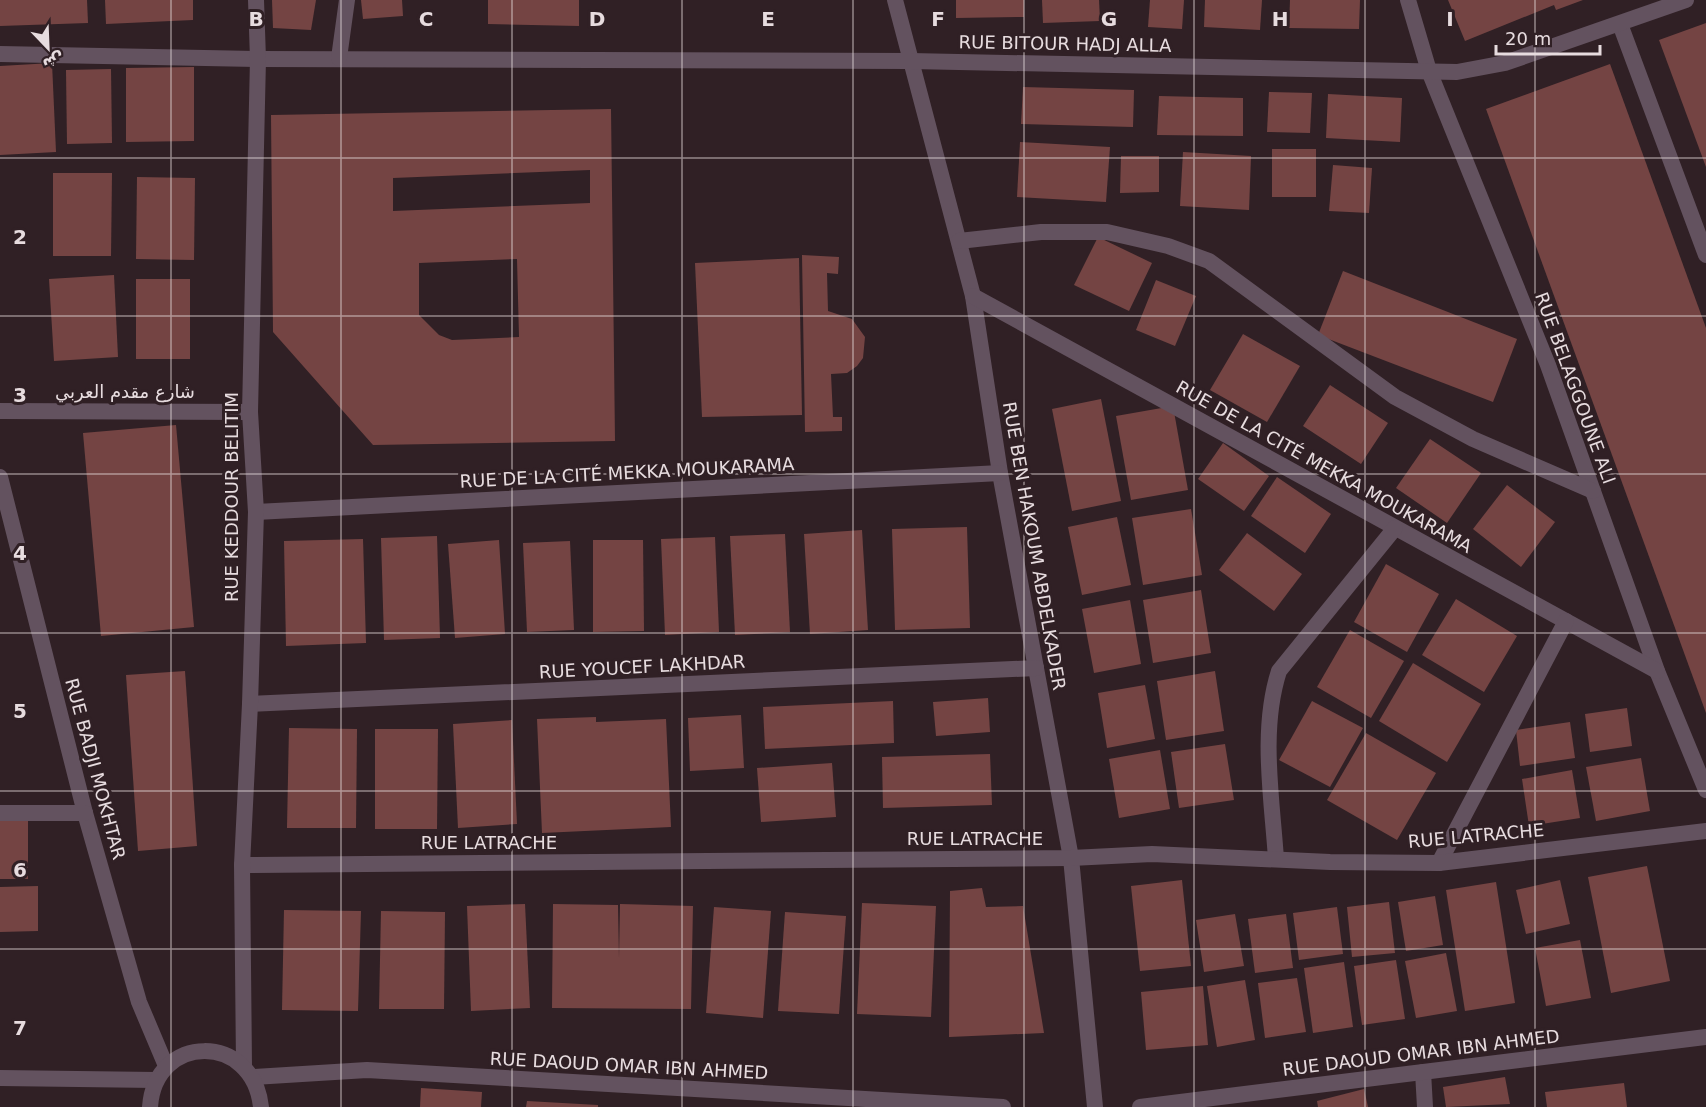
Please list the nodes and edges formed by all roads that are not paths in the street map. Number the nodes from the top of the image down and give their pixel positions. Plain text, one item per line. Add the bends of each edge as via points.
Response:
1 (256, 0) edge
2 (346, 0) edge
3 (895, 0) edge
4 (1408, 0) edge
5 (1686, 0) edge
6 (1620, 24) junction
7 (0, 54) edge
8 (339, 58) junction
9 (258, 59) junction
10 (911, 61) junction
11 (1429, 71) junction
12 (959, 241) junction
13 (1706, 255) edge
14 (973, 296) junction
15 (0, 411) edge
16 (250, 412) junction
17 (1000, 473) junction
18 (0, 477) edge
19 (1593, 491) junction
20 (256, 512) junction
21 (1395, 528) junction
22 (1566, 621) junction
23 (1036, 668) junction
24 (1657, 671) junction
25 (250, 704) junction
26 (1706, 790) edge
27 (0, 813) edge
28 (85, 813) junction
29 (1706, 831) edge
30 (1071, 858) junction
31 (1276, 859) junction
32 (1439, 863) junction
33 (242, 864) junction
34 (1706, 1037) edge
35 (249, 1072) junction
36 (1423, 1072) junction
37 (161, 1073) junction
38 (0, 1078) edge
39 (150, 1107) edge
40 (261, 1107) edge
41 (1002, 1107) edge
42 (1095, 1107) edge
43 (1140, 1107) edge
44 (1425, 1107) edge

1 - 9 street, RUE KEDDOUR BELITIM
2 - 8 street
3 - 10 street, RUE BEN HAKOUM ABDELKADER
4 - 11 street, RUE BELAGGOUNE ALI
5 - 6 street, RUE BITOUR HADJ ALLA
6 - 11 street, RUE BITOUR HADJ ALLA via 1505,63 1457,72
6 - 13 street
7 - 9 street, RUE BITOUR HADJ ALLA
8 - 9 street, RUE BITOUR HADJ ALLA
8 - 10 street, RUE BITOUR HADJ ALLA
9 - 16 street, RUE KEDDOUR BELITIM
10 - 11 street, RUE BITOUR HADJ ALLA
10 - 12 street, RUE BEN HAKOUM ABDELKADER
11 - 19 street, RUE BELAGGOUNE ALI via 1548,365
12 - 14 street, RUE BEN HAKOUM ABDELKADER
12 - 19 street via 1041,232 1107,232 1168,246 1209,261 1395,397 1473,439
14 - 17 street, RUE BEN HAKOUM ABDELKADER
14 - 21 street, RUE DE LA CITÉ MEKKA MOUKARAMA
15 - 16 street, شارع مقدم العربي
16 - 20 street, RUE KEDDOUR BELITIM
17 - 20 street, RUE DE LA CITÉ MEKKA MOUKARAMA
17 - 23 street, RUE BEN HAKOUM ABDELKADER
18 - 28 street, RUE BADJI MOKHTAR
19 - 24 street, RUE BELAGGOUNE ALI
20 - 25 street, RUE KEDDOUR BELITIM
21 - 22 street, RUE DE LA CITÉ MEKKA MOUKARAMA
21 - 31 street via 1279,671 1270,698
22 - 24 street, RUE DE LA CITÉ MEKKA MOUKARAMA
22 - 32 street
23 - 25 street, RUE YOUCEF LAKHDAR
23 - 30 street, RUE BEN HAKOUM ABDELKADER
24 - 26 street, RUE BELAGGOUNE ALI
25 - 33 street, RUE KEDDOUR BELITIM
27 - 28 street
28 - 37 street, RUE BADJI MOKHTAR
29 - 32 street, RUE LATRACHE
30 - 31 street, RUE LATRACHE via 1152,854
30 - 33 street, RUE LATRACHE
30 - 42 street, RUE BEN HAKOUM ABDELKADER
31 - 32 street, RUE LATRACHE
33 - 35 street, RUE KEDDOUR BELITIM
34 - 36 street, RUE DAOUD OMAR IBN AHMED
35 - 37 street via 230,1056 197,1051 180,1056
35 - 40 street, RUE KEDDOUR BELITIM
35 - 41 street, RUE DAOUD OMAR IBN AHMED via 367,1070
36 - 43 street, RUE DAOUD OMAR IBN AHMED
36 - 44 street
37 - 38 street
37 - 39 street

